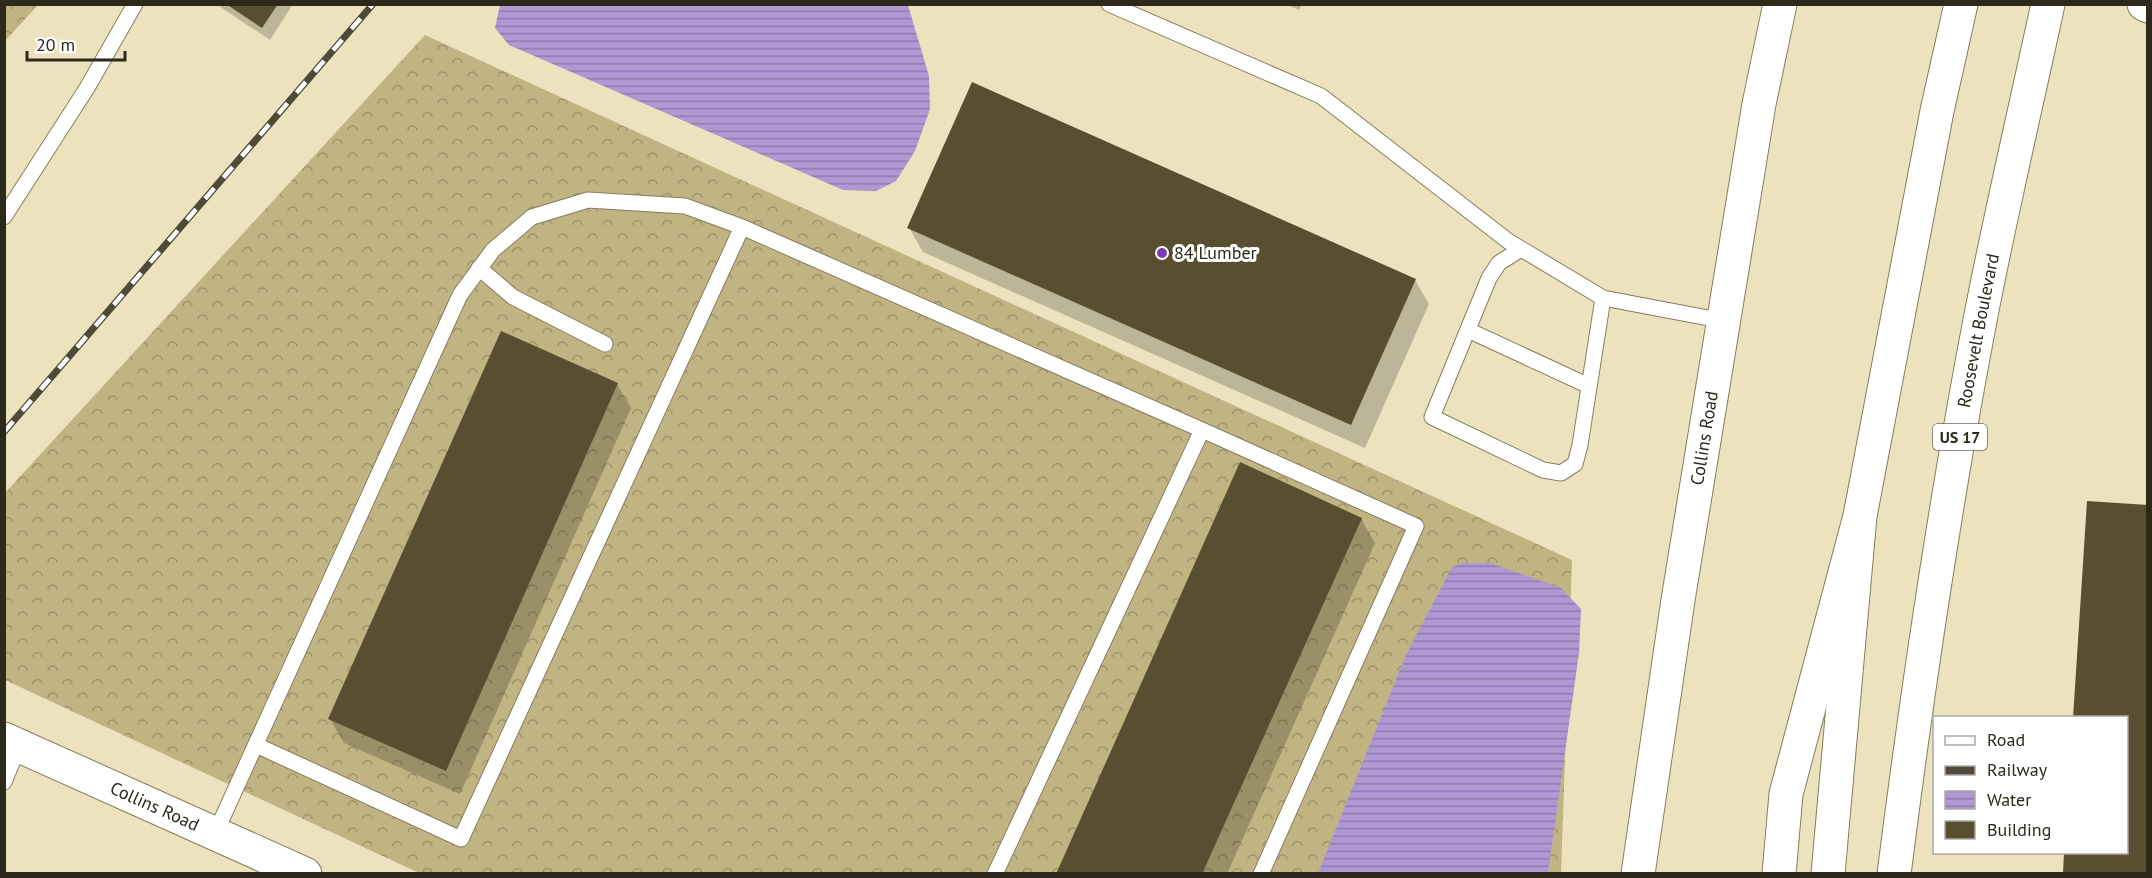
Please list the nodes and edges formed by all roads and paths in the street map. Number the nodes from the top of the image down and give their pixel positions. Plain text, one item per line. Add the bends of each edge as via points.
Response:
1 (135, 4) edge
2 (1109, 4) edge
3 (1780, 4) edge
4 (1961, 4) edge
5 (2048, 4) edge
6 (4, 217) edge
7 (742, 227) junction
8 (1521, 249) junction
9 (479, 268) junction
10 (1603, 298) junction
11 (1724, 321) junction
12 (1468, 330) junction
13 (604, 344) dead end
14 (1589, 386) junction
15 (1202, 430) junction
16 (1860, 516) junction
17 (12, 743) edge
18 (256, 745) junction
19 (4, 782) edge
20 (215, 834) junction
21 (304, 873) edge
22 (995, 873) edge
23 (1261, 873) edge
24 (1638, 873) edge
25 (1779, 873) edge
26 (1828, 873) edge
27 (1894, 873) edge

1 - 6 lane via 87,88
2 - 8 lane via 1321,96
3 - 11 main road, Collins Road via 1759,104
4 - 16 main road via 1936,111
5 - 27 main road, Roosevelt Boulevard / US 17 via 1980,321 1917,699
7 - 9 lane via 685,206 588,200 532,217 493,250
7 - 15 lane
7 - 18 lane via 461,839
8 - 10 lane
8 - 12 lane via 1499,263 1489,278
9 - 13 lane via 513,297
9 - 18 lane via 460,295
10 - 11 lane
10 - 14 lane
11 - 24 main road, Collins Road
12 - 14 lane
12 - 14 lane via 1432,417 1543,470 1561,473 1575,464
15 - 22 lane
15 - 23 lane via 1416,526
16 - 25 main road via 1786,794
16 - 26 main road
17 - 19 lane
17 - 20 main road, Collins Road
18 - 20 lane
20 - 21 main road, Collins Road

